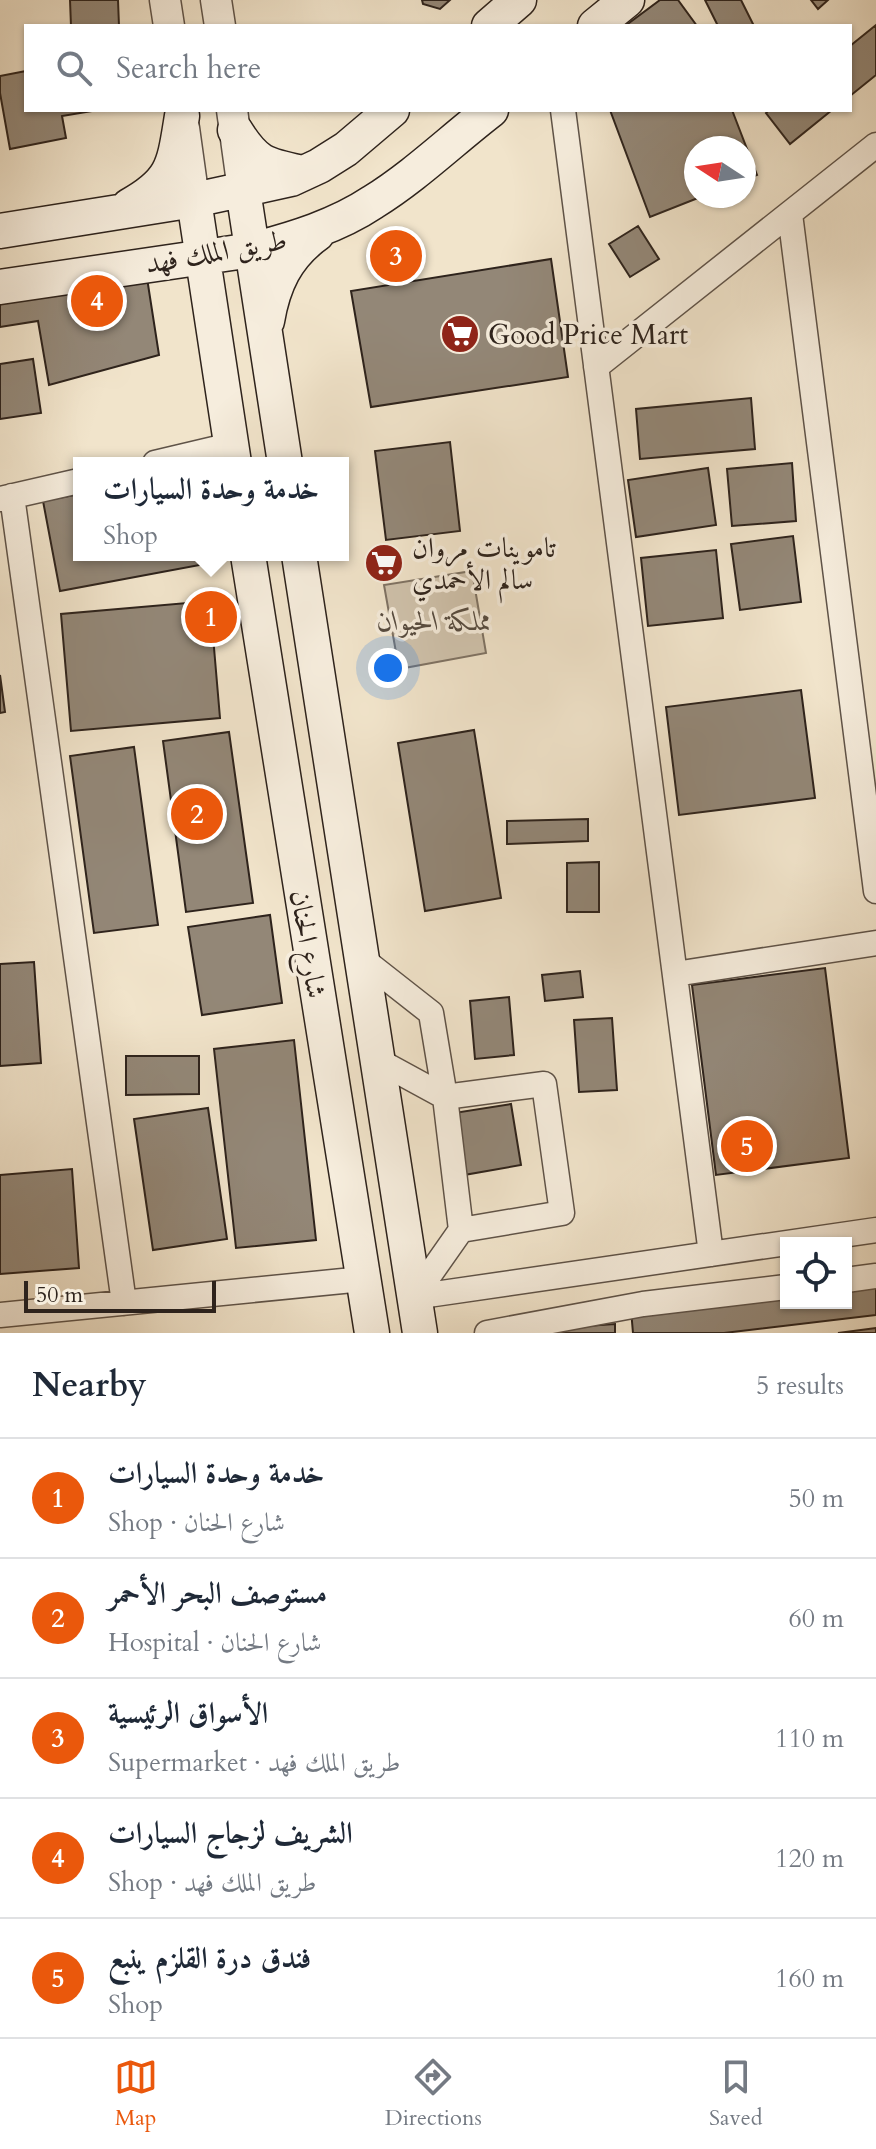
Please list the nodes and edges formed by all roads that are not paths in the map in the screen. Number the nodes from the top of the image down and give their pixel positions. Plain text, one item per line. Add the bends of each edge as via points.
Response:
1 (165, 0) edge
2 (216, 0) edge
3 (519, 0) edge
4 (627, 0) edge
5 (169, 24) edge
6 (220, 24) edge
7 (491, 24) edge
8 (597, 24) edge
9 (390, 112) edge
10 (488, 112) edge
11 (563, 112) edge
12 (182, 113) edge
13 (233, 120) edge
14 (876, 145) edge
15 (304, 173) junction
16 (243, 190) junction
17 (194, 200) junction
18 (118, 212) junction
19 (790, 214) junction
20 (331, 224) junction
21 (0, 231) edge
22 (252, 250) junction
23 (203, 257) junction
24 (141, 265) junction
25 (0, 287) edge
26 (210, 311) junction
27 (265, 333) junction
28 (596, 367) junction
29 (232, 454) edge
30 (206, 457) edge
31 (284, 457) edge
32 (73, 482) edge
33 (6, 497) edge
34 (249, 561) edge
35 (300, 561) edge
36 (876, 891) edge
37 (876, 943) edge
38 (361, 958) junction
39 (675, 974) junction
40 (377, 1060) junction
41 (445, 1097) junction
42 (461, 1230) junction
43 (876, 1230) edge
44 (711, 1254) junction
45 (659, 1262) junction
46 (876, 1276) edge
47 (363, 1279) junction
48 (852, 1279) edge
49 (780, 1288) edge
50 (414, 1297) junction
51 (124, 1303) junction
52 (643, 1304) junction
53 (0, 1315) edge
54 (372, 1333) edge
55 (420, 1333) edge
56 (487, 1333) edge

1 - 5 street
2 - 6 street
3 - 7 main road
4 - 8 main road
9 - 15 main road via 346,149
10 - 20 main road, طريق الملك فهد via 373,203
11 - 28 street
12 - 17 street
12 - 18 main road via 166,178
13 - 15 main road via 249,153 259,161
13 - 16 street
14 - 19 street
15 - 16 main road
16 - 17 main road
16 - 22 main road
17 - 18 main road
17 - 23 main road
18 - 21 main road
19 - 28 street
19 - 36 street
20 - 22 main road, طريق الملك فهد
20 - 27 main road via 301,245 286,265 272,294
22 - 23 main road, طريق الملك فهد
22 - 27 main road
23 - 24 main road, طريق الملك فهد
23 - 26 main road
24 - 25 main road, طريق الملك فهد
24 - 26 main road via 185,278
26 - 29 main road
27 - 31 main road
28 - 39 street
29 - 30 street
32 - 33 street
33 - 51 street
34 - 47 main road, شارع الحنان
35 - 38 main road, شارع الحنان
37 - 39 street
38 - 40 main road, شارع الحنان
38 - 41 street via 431,1013
39 - 44 street
40 - 41 street
40 - 50 main road, شارع الحنان
41 - 42 street
41 - 42 street via 544,1084 562,1213
42 - 50 street
43 - 44 street
44 - 45 street
45 - 50 street
45 - 52 street
46 - 48 street
47 - 51 street
47 - 54 main road, شارع الحنان
49 - 52 street
50 - 55 main road, شارع الحنان
51 - 53 street
52 - 56 street

